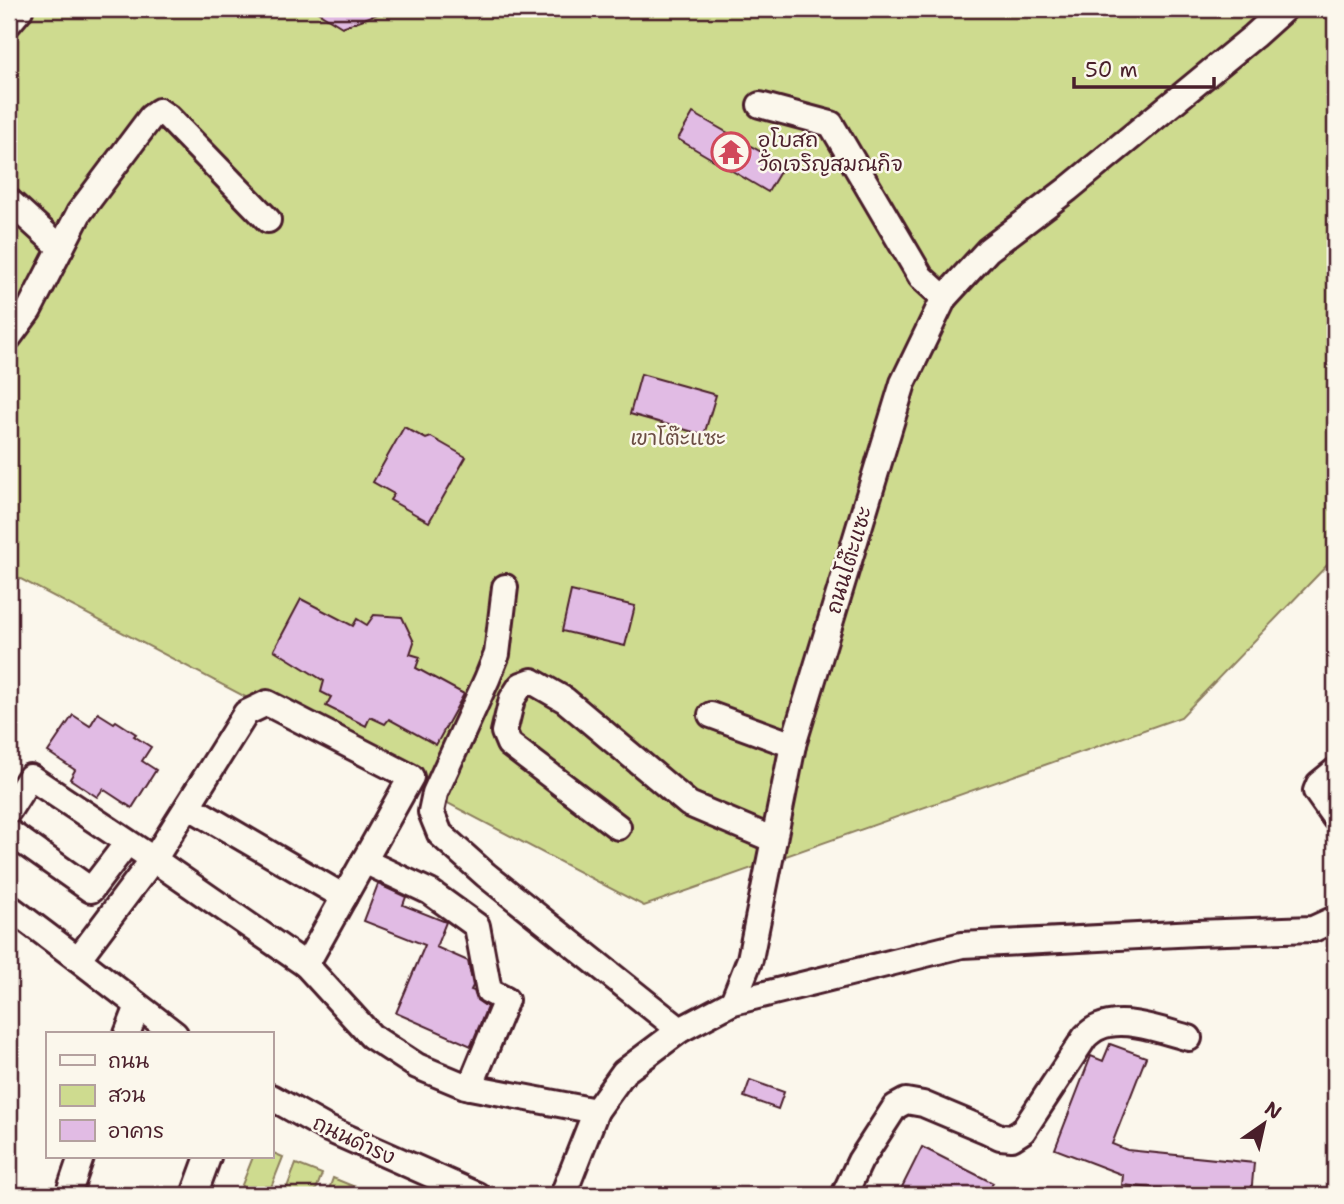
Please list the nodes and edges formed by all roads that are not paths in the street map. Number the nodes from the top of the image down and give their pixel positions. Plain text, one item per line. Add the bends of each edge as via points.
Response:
1 (1284, 9) edge
2 (20, 10) edge
3 (9, 23) edge
4 (760, 105) dead end
5 (9, 201) edge
6 (268, 220) dead end
7 (61, 248) junction
8 (944, 298) junction
9 (9, 337) edge
10 (505, 587) dead end
11 (711, 715) dead end
12 (793, 745) junction
13 (1335, 771) edge
14 (188, 806) junction
15 (9, 810) edge
16 (1335, 818) edge
17 (618, 827) dead end
18 (9, 832) edge
19 (774, 840) junction
20 (127, 843) junction
21 (153, 859) junction
22 (364, 861) junction
23 (344, 897) junction
24 (9, 907) edge
25 (1335, 919) edge
26 (78, 958) junction
27 (306, 965) junction
28 (733, 1002) junction
29 (138, 1006) junction
30 (680, 1030) junction
31 (128, 1032) edge
32 (172, 1032) edge
33 (1189, 1038) dead end
34 (470, 1087) junction
35 (273, 1098) edge
36 (596, 1111) junction
37 (81, 1158) edge
38 (208, 1158) edge
39 (68, 1195) edge
40 (194, 1195) edge
41 (477, 1195) edge
42 (563, 1195) edge
43 (844, 1195) edge

1 - 8 street, ถนนโต๊ะแซะ via 1068,190 988,250
2 - 3 street
4 - 8 street via 831,124 921,277
5 - 7 street
6 - 7 street via 159,111 79,213
7 - 9 street via 29,310
8 - 12 street, ถนนโต๊ะแซะ via 903,383
10 - 30 street via 496,654 435,793 431,812 440,834 486,875
11 - 12 street
12 - 19 street, ถนนโต๊ะแซะ
13 - 16 street via 1316,791
14 - 21 street
14 - 22 street via 246,713 267,704 411,777
14 - 23 street
15 - 20 street via 30,777
17 - 19 street via 509,744 504,732 512,699 521,685 532,681 565,700 689,804
18 - 20 street via 91,890
19 - 28 street, ถนนโต๊ะแซะ via 750,959
20 - 21 street
21 - 26 street
21 - 27 street
22 - 23 street
22 - 34 street via 430,892 477,926 489,990 506,1000
23 - 27 street
24 - 26 street
25 - 28 street via 1313,929 962,945
26 - 29 street
27 - 34 street via 371,1036 417,1066
28 - 30 street
29 - 31 street
29 - 32 street
30 - 36 street via 624,1072
33 - 43 street via 1139,1024 1098,1027 1085,1037 1023,1131 1012,1138 906,1101 895,1107
34 - 36 street
35 - 41 street, ถนนดำรง via 328,1129
36 - 42 street
37 - 39 street
38 - 40 street

